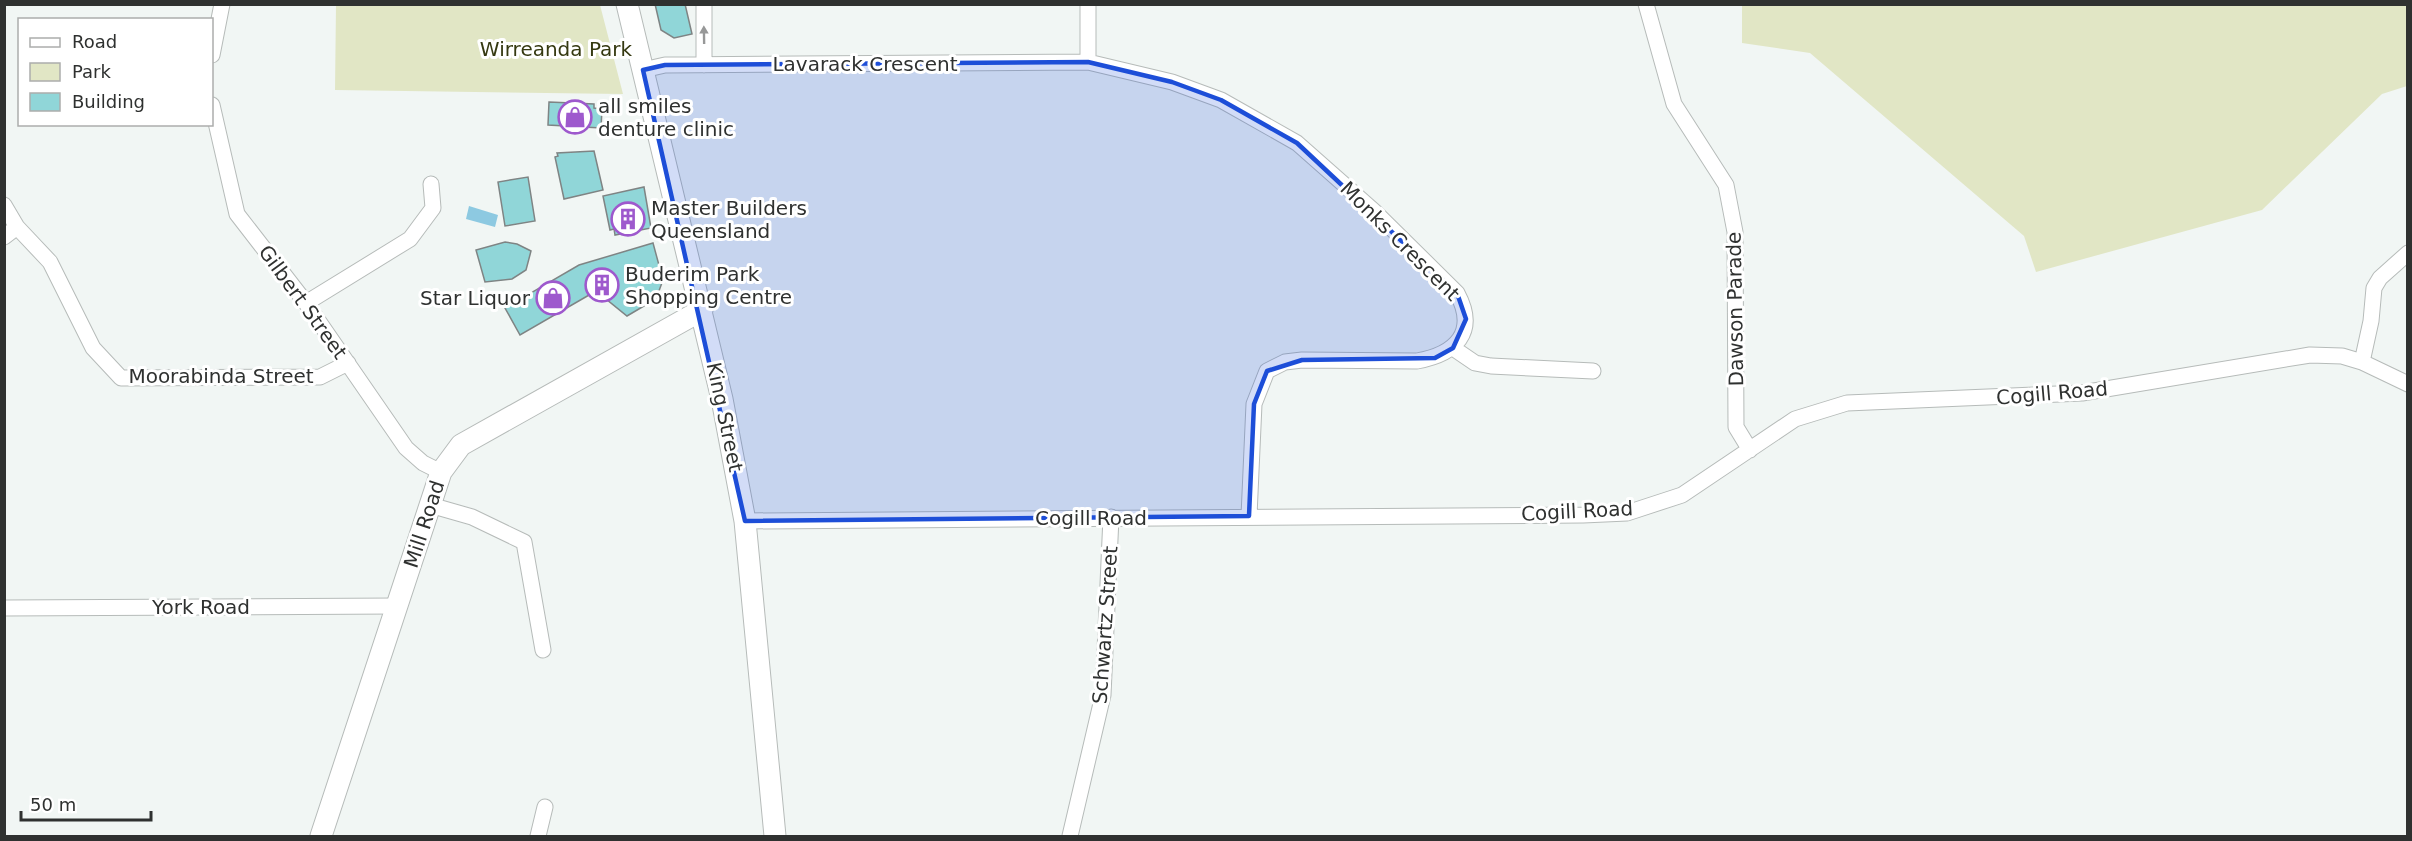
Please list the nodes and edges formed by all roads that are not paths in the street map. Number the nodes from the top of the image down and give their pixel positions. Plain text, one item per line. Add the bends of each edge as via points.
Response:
1 (222, 4) edge
2 (627, 4) edge
3 (704, 4) edge
4 (1088, 4) edge
5 (1646, 4) edge
6 (213, 50) edge
7 (1088, 62) junction
8 (704, 65) junction
9 (643, 70) junction
10 (213, 109) edge
11 (431, 184) dead end
12 (4, 205) edge
13 (17, 227) junction
14 (4, 237) edge
15 (2408, 253) edge
16 (306, 303) junction
17 (702, 310) junction
18 (1453, 348) junction
19 (2362, 362) junction
20 (348, 363) junction
21 (1593, 371) dead end
22 (2408, 384) edge
23 (1750, 450) junction
24 (441, 472) junction
25 (430, 505) junction
26 (1249, 516) junction
27 (1111, 517) junction
28 (745, 521) junction
29 (398, 606) junction
30 (4, 608) edge
31 (543, 650) dead end
32 (545, 807) dead end
33 (321, 837) edge
34 (538, 837) edge
35 (776, 837) edge
36 (1070, 837) edge

1 - 6 street
2 - 9 main road, King Street
8 -> 3 street
4 - 7 street
5 - 23 street, Dawson Parade via 1674,104 1726,185 1735,232 1736,427
7 - 8 street, Lavarack Crescent
7 - 18 street, Monks Crescent via 1172,82 1221,100 1297,143 1457,292 1466,319
8 - 9 street, Lavarack Crescent via 665,65
9 - 17 main road, King Street
10 - 16 street, Gilbert Street via 237,214
11 - 16 street via 433,208 410,239
12 - 13 street, Moorabinda Street
13 - 14 street
13 - 20 street, Moorabinda Street via 50,262 93,348 121,378 320,377
15 - 19 street via 2374,288
16 - 20 street, Gilbert Street
17 - 24 main road, Mill Road via 461,445
17 - 28 main road, King Street
18 - 21 street via 1474,363 1491,366
18 - 26 street via 1435,358 1417,361 1302,360 1285,362 1267,371 1254,404
19 - 22 street, Cogill Road
19 - 23 street, Cogill Road via 2342,356 2310,355 2082,393 1847,403 1795,419
20 - 24 street, Gilbert Street via 406,448
23 - 26 street, Cogill Road via 1682,495 1627,513
24 - 25 main road, Mill Road
25 - 29 main road, Mill Road
25 - 31 street via 472,517 524,542
26 - 27 street, Cogill Road
27 - 28 street, Cogill Road
27 - 36 street, Schwartz Street via 1103,694
28 - 35 main road, King Street
29 - 30 street, York Road
29 - 33 main road, Mill Road
32 - 34 street

